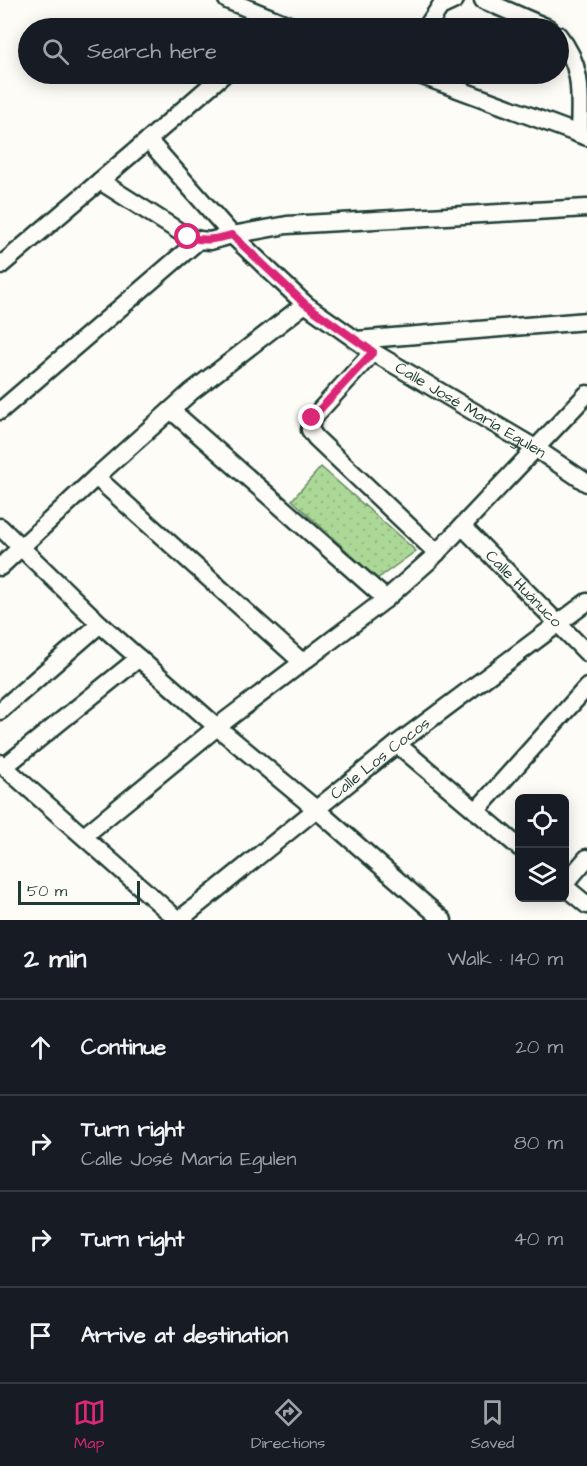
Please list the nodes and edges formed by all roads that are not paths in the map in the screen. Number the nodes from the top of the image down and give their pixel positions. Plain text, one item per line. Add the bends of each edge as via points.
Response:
1 (227, 0) edge
2 (455, 0) edge
3 (483, 0) edge
4 (265, 18) edge
5 (433, 18) edge
6 (525, 18) edge
7 (569, 52) edge
8 (212, 84) edge
9 (444, 84) edge
10 (583, 135) edge
11 (148, 140) junction
12 (100, 181) junction
13 (587, 208) edge
14 (232, 235) junction
15 (199, 240) junction
16 (0, 266) edge
17 (305, 304) junction
18 (587, 321) edge
19 (356, 340) junction
20 (373, 352) junction
21 (587, 394) edge
22 (171, 410) junction
23 (0, 411) edge
24 (535, 448) junction
25 (96, 477) junction
26 (587, 483) edge
27 (462, 526) junction
28 (0, 527) edge
29 (22, 547) junction
30 (437, 553) junction
31 (0, 567) edge
32 (386, 599) junction
33 (587, 602) edge
34 (100, 624) junction
35 (559, 624) junction
36 (587, 653) edge
37 (139, 658) junction
38 (302, 662) junction
39 (587, 687) edge
40 (0, 711) edge
41 (217, 728) junction
42 (398, 744) junction
43 (2, 765) edge
44 (317, 810) junction
45 (476, 811) junction
46 (84, 836) junction
47 (515, 845) edge
48 (587, 858) edge
49 (569, 880) edge
50 (569, 890) edge
51 (587, 905) edge
52 (587, 916) edge
53 (178, 920) edge
54 (443, 920) edge
55 (583, 920) edge

1 - 4 street
2 - 5 street via 440,7
3 - 6 street
7 - 10 street via 580,84
8 - 11 street
9 - 10 street
11 - 12 street
11 - 14 street, Calle José María Egulen
12 - 15 street via 188,237
12 - 16 street
13 - 14 street via 287,225
14 - 15 street
14 - 17 street, Calle José María Egulen
15 - 23 street
17 - 19 street, Calle José María Egulen
17 - 22 street
18 - 19 street
19 - 20 street, Calle José María Egulen
20 - 24 street, Calle José María Egulen
20 - 30 street via 312,418 310,430
21 - 24 street
22 - 25 street
22 - 32 street
24 - 26 street, Calle José María Egulen
24 - 27 street
25 - 29 street
25 - 38 street
27 - 30 street
27 - 35 street, Calle Huánuco
28 - 29 street
29 - 31 street
29 - 34 street
30 - 32 street
32 - 38 street
33 - 35 street, Calle Los Cocos
34 - 37 street
34 - 40 street
35 - 36 street, Calle Huánuco
35 - 42 street, Calle Los Cocos
37 - 41 street
37 - 43 street
38 - 41 street
39 - 45 street
41 - 44 street
41 - 46 street
42 - 44 street, Calle Los Cocos
42 - 45 street
43 - 46 street
44 - 53 street, Calle Los Cocos
44 - 54 street
45 - 47 street
46 - 53 street
48 - 49 street
50 - 51 street
52 - 55 street

